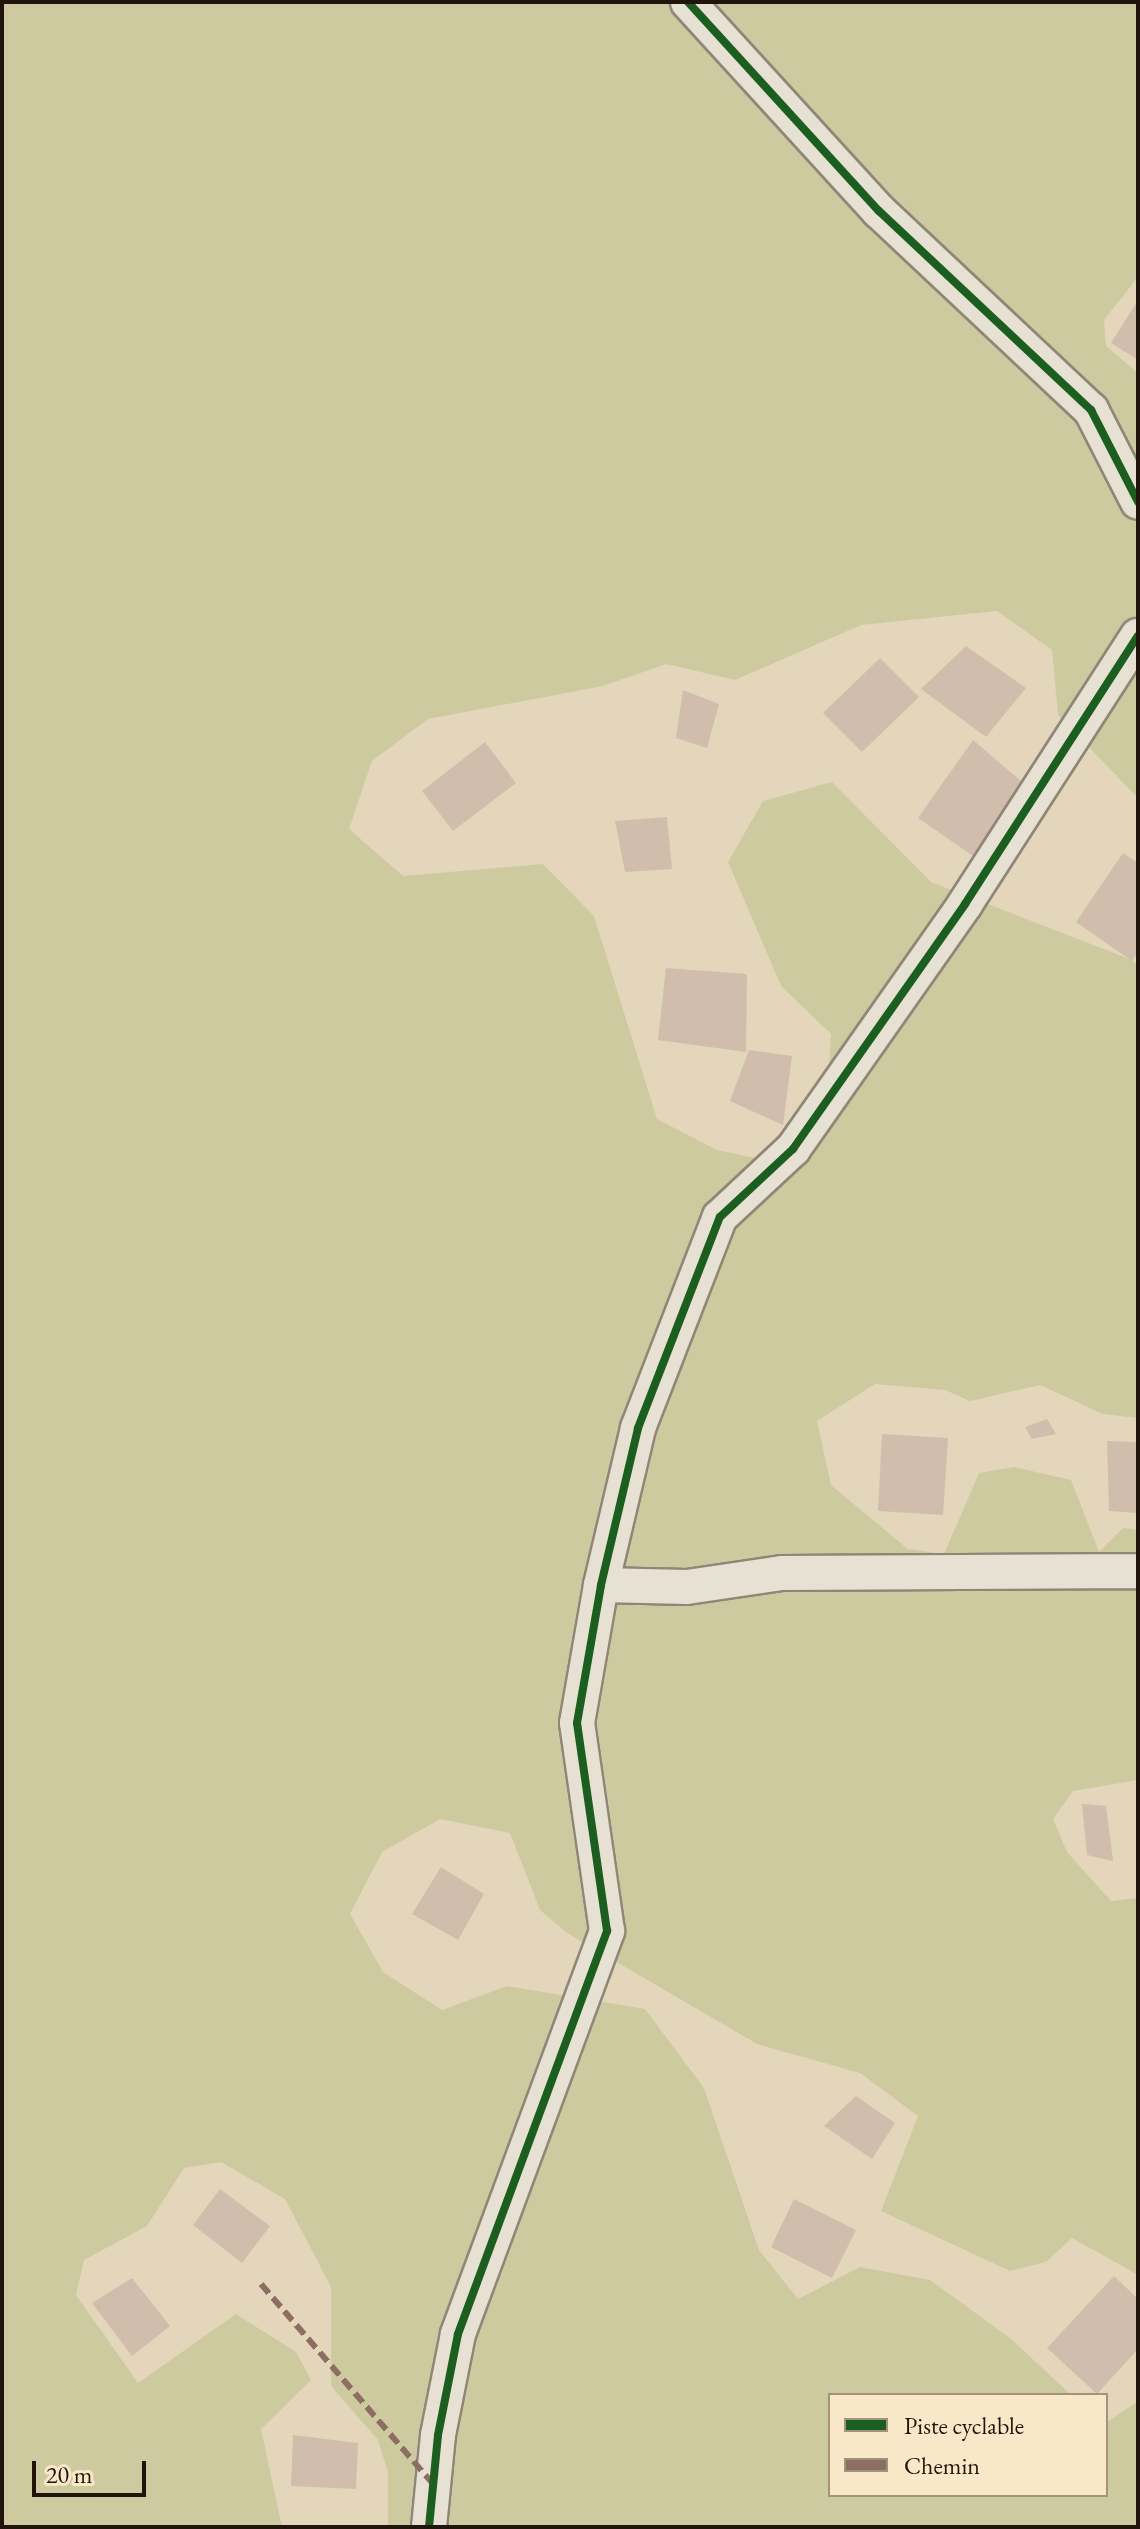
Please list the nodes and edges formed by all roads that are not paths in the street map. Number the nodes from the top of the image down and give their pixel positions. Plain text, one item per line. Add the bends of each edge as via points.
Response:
1 (688, 2) edge
2 (1138, 502) edge
3 (1138, 636) edge
4 (1138, 1571) edge
5 (601, 1585) junction
6 (429, 2527) edge

1 - 2 street via 879,211 1091,410
3 - 5 street via 965,904 793,1149 720,1217 638,1428
4 - 5 street via 782,1573 687,1587
5 - 6 street via 577,1723 607,1931 458,2334 438,2435

